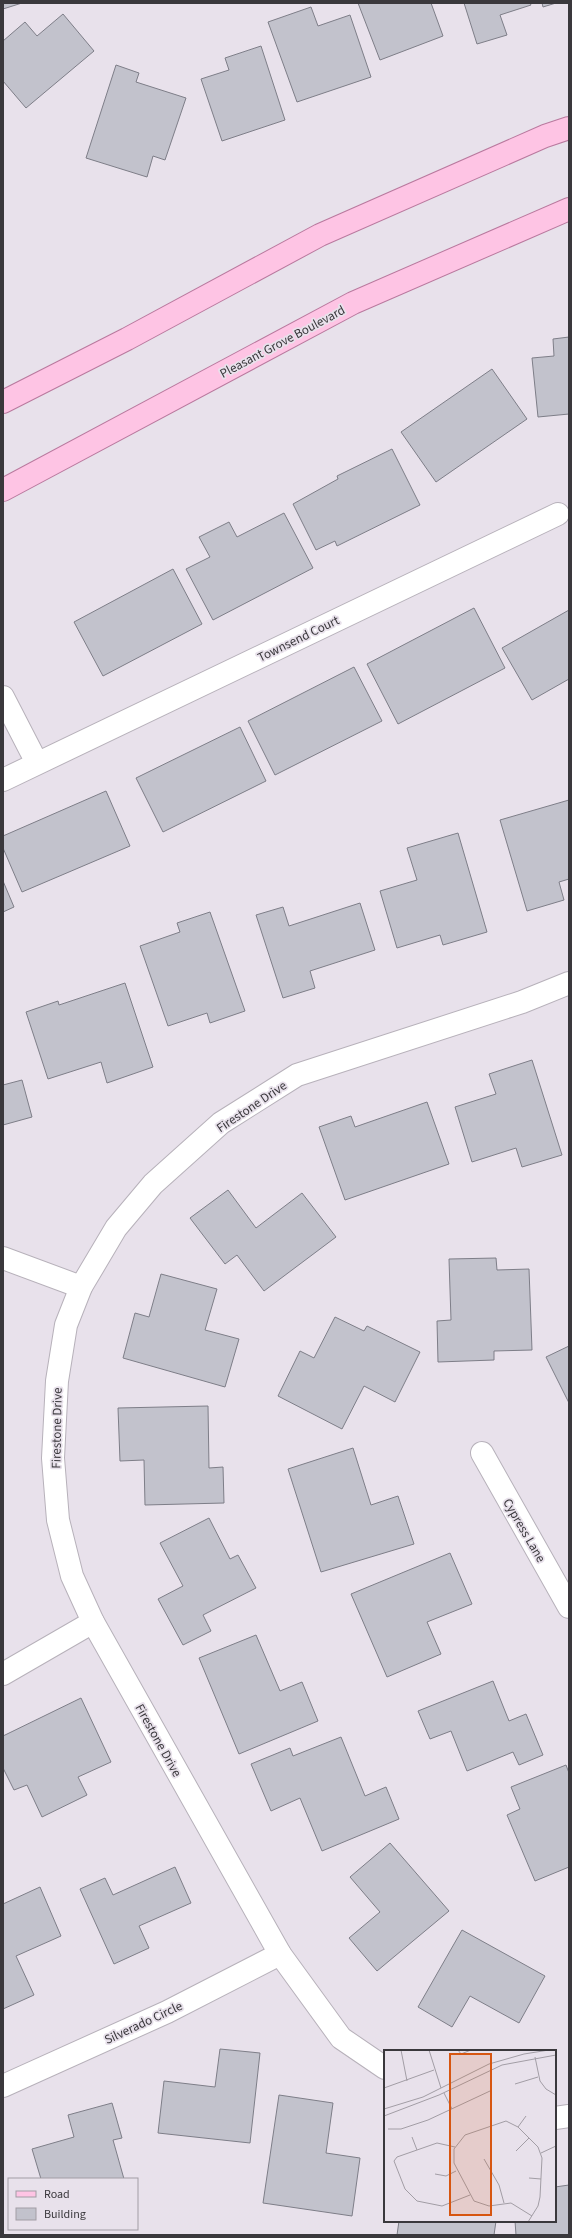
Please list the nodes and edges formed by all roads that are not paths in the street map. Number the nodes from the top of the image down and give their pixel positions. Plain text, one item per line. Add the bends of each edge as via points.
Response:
1 (569, 128) edge
2 (569, 209) edge
3 (3, 402) edge
4 (3, 490) edge
5 (558, 514) dead end
6 (3, 697) edge
7 (37, 763) junction
8 (3, 780) edge
9 (569, 983) edge
10 (3, 1258) edge
11 (81, 1287) junction
12 (482, 1453) dead end
13 (569, 1607) edge
14 (93, 1622) junction
15 (3, 1674) edge
16 (280, 1954) junction
17 (384, 2067) edge
18 (3, 2086) edge
19 (569, 2116) edge
20 (556, 2118) edge

1 - 3 main road via 545,136 320,235 127,339
2 - 4 main road, Pleasant Grove Boulevard via 353,303
5 - 7 street, Townsend Court
6 - 7 street
7 - 8 street, Townsend Court
9 - 11 street, Firestone Drive via 522,1002 297,1075 221,1123 153,1184 116,1228
10 - 11 street
11 - 14 street, Firestone Drive via 66,1325 57,1381 54,1458 58,1520 72,1576
12 - 13 street, Cypress Lane
14 - 15 street
14 - 16 street, Firestone Drive
16 - 17 street, Firestone Drive via 341,2038
16 - 18 street, Silverado Circle via 167,2012
19 - 20 street

